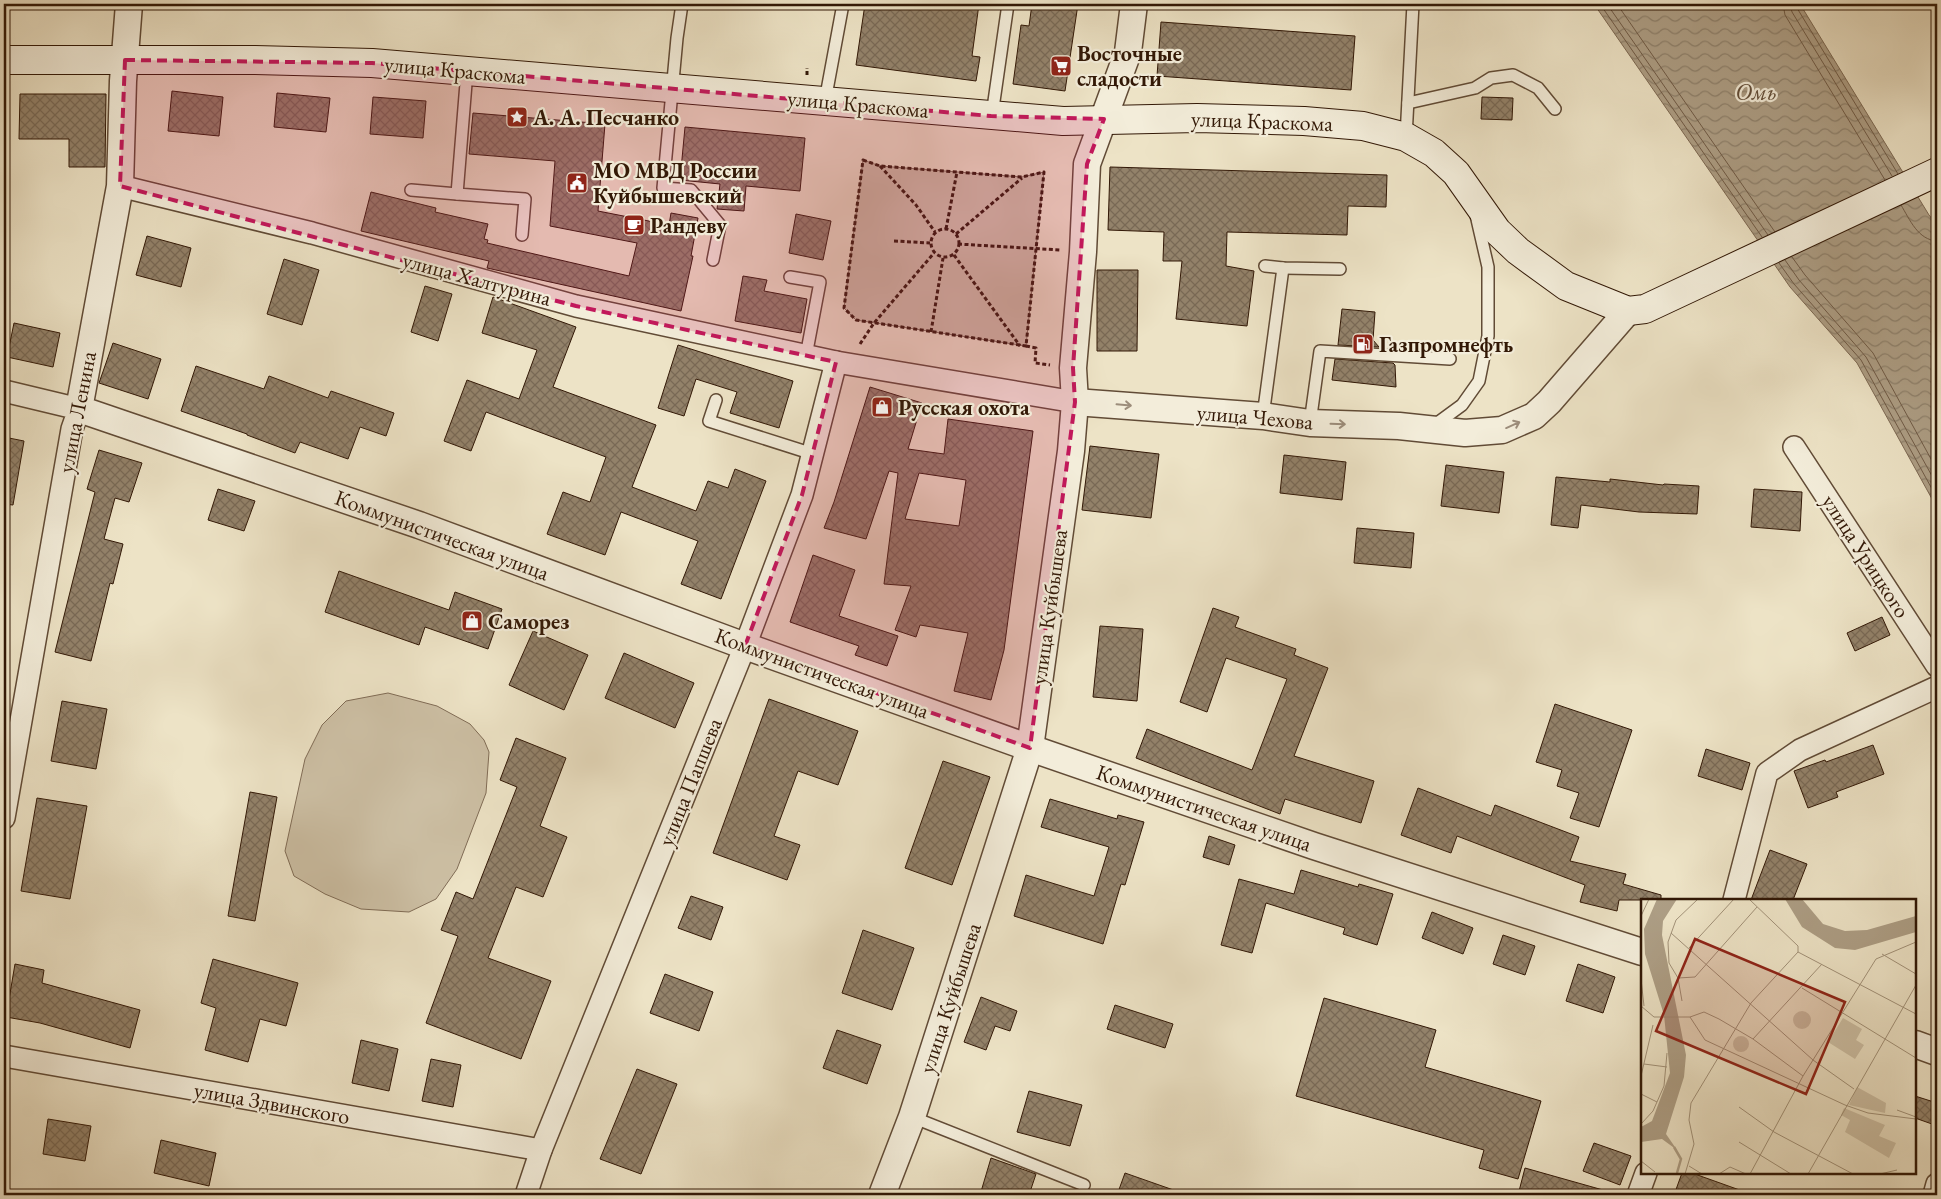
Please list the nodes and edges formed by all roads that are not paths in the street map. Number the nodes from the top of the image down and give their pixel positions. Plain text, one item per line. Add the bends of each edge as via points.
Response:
1 (129, 4) edge
2 (682, 4) edge
3 (843, 4) edge
4 (1008, 4) edge
5 (1134, 4) edge
6 (1413, 4) edge
7 (4, 60) edge
8 (125, 60) junction
9 (467, 71) junction
10 (672, 88) junction
11 (826, 101) junction
12 (1408, 103) junction
13 (1555, 109) dead end
14 (991, 116) junction
15 (1104, 119) junction
16 (1406, 136) junction
17 (1937, 172) edge
18 (120, 186) junction
19 (411, 190) dead end
20 (457, 194) junction
21 (1472, 194) junction
22 (522, 235) dead end
23 (713, 260) dead end
24 (1265, 266) dead end
25 (1283, 268) junction
26 (1340, 269) dead end
27 (790, 277) dead end
28 (1637, 310) junction
29 (806, 356) junction
30 (1450, 359) dead end
31 (841, 363) junction
32 (4, 391) edge
33 (716, 400) dead end
34 (1075, 402) junction
35 (79, 409) junction
36 (1263, 416) junction
37 (1310, 423) junction
38 (1430, 429) junction
39 (1794, 447) dead end
40 (813, 454) junction
41 (745, 646) junction
42 (1937, 666) edge
43 (1937, 687) edge
44 (1030, 748) junction
45 (4, 818) edge
46 (1734, 899) edge
47 (1641, 952) edge
48 (1916, 1044) edge
49 (1937, 1052) edge
50 (4, 1056) edge
51 (912, 1116) junction
52 (541, 1150) junction
53 (1646, 1174) edge
54 (1937, 1184) edge
55 (1084, 1185) dead end
56 (526, 1195) edge
57 (882, 1195) edge
58 (1638, 1195) edge
59 (1934, 1195) edge

1 - 8 street, улица Ленина
2 - 10 lane
3 - 11 lane
4 - 14 lane
5 - 15 street, улица Куйбышева via 1128,52
6 - 12 lane
7 - 8 main road, улица Краскома
8 - 9 main road, улица Краскома via 372,63
8 - 18 street, улица Ленина
9 - 10 main road, улица Краскома
9 - 20 lane
10 - 11 main road, улица Краскома
10 - 23 lane via 663,188 691,190 720,226
11 - 14 main road, улица Краскома
12 - 13 lane via 1475,88 1491,78 1513,75 1538,88
12 - 16 lane
14 - 15 main road, улица Краскома via 1063,121
15 - 16 main road, улица Краскома via 1304,121 1363,126
15 - 34 street, улица Куйбышева via 1087,164 1072,368
16 - 21 main road, улица Краскома via 1434,153 1456,173
17 - 28 main road
18 - 29 street, улица Халтурина via 312,233 576,306
18 - 35 street, улица Ленина
19 - 20 lane
20 - 22 lane via 525,199
21 - 28 main road, улица Краскома via 1497,231 1518,251 1566,286
21 - 38 lane via 1488,267 1488,336 1479,381 1462,405
24 - 25 lane
25 - 26 lane
25 - 36 lane
27 - 29 lane via 820,282
38 -> 28 street, улица Чехова via 1465,433 1502,430 1534,416
29 - 31 street, улица Халтурина
30 - 37 lane via 1320,350
31 - 34 street, улица Чехова
31 - 40 street, улица Папшева
32 - 35 street, Коммунистическая улица
33 - 40 lane via 709,421
34 -> 36 street, улица Чехова
34 - 44 street, улица Куйбышева
35 - 41 street, Коммунистическая улица via 419,525
35 - 45 street, улица Ленина via 72,429
36 - 37 street, улица Чехова
37 -> 38 street, улица Чехова
39 - 42 street, улица Урицкого
40 - 41 street, улица Папшева via 802,495
41 - 44 street, Коммунистическая улица
41 - 52 street, улица Папшева
43 - 46 street via 1800,750 1767,773
44 - 47 street, Коммунистическая улица via 1314,846
44 - 51 street, улица Куйбышева
48 - 49 street
50 - 52 street, улица Здвинского
51 - 55 lane
51 - 57 street, улица Куйбышева
52 - 56 street, улица Папшева
53 - 58 street
54 - 59 street

